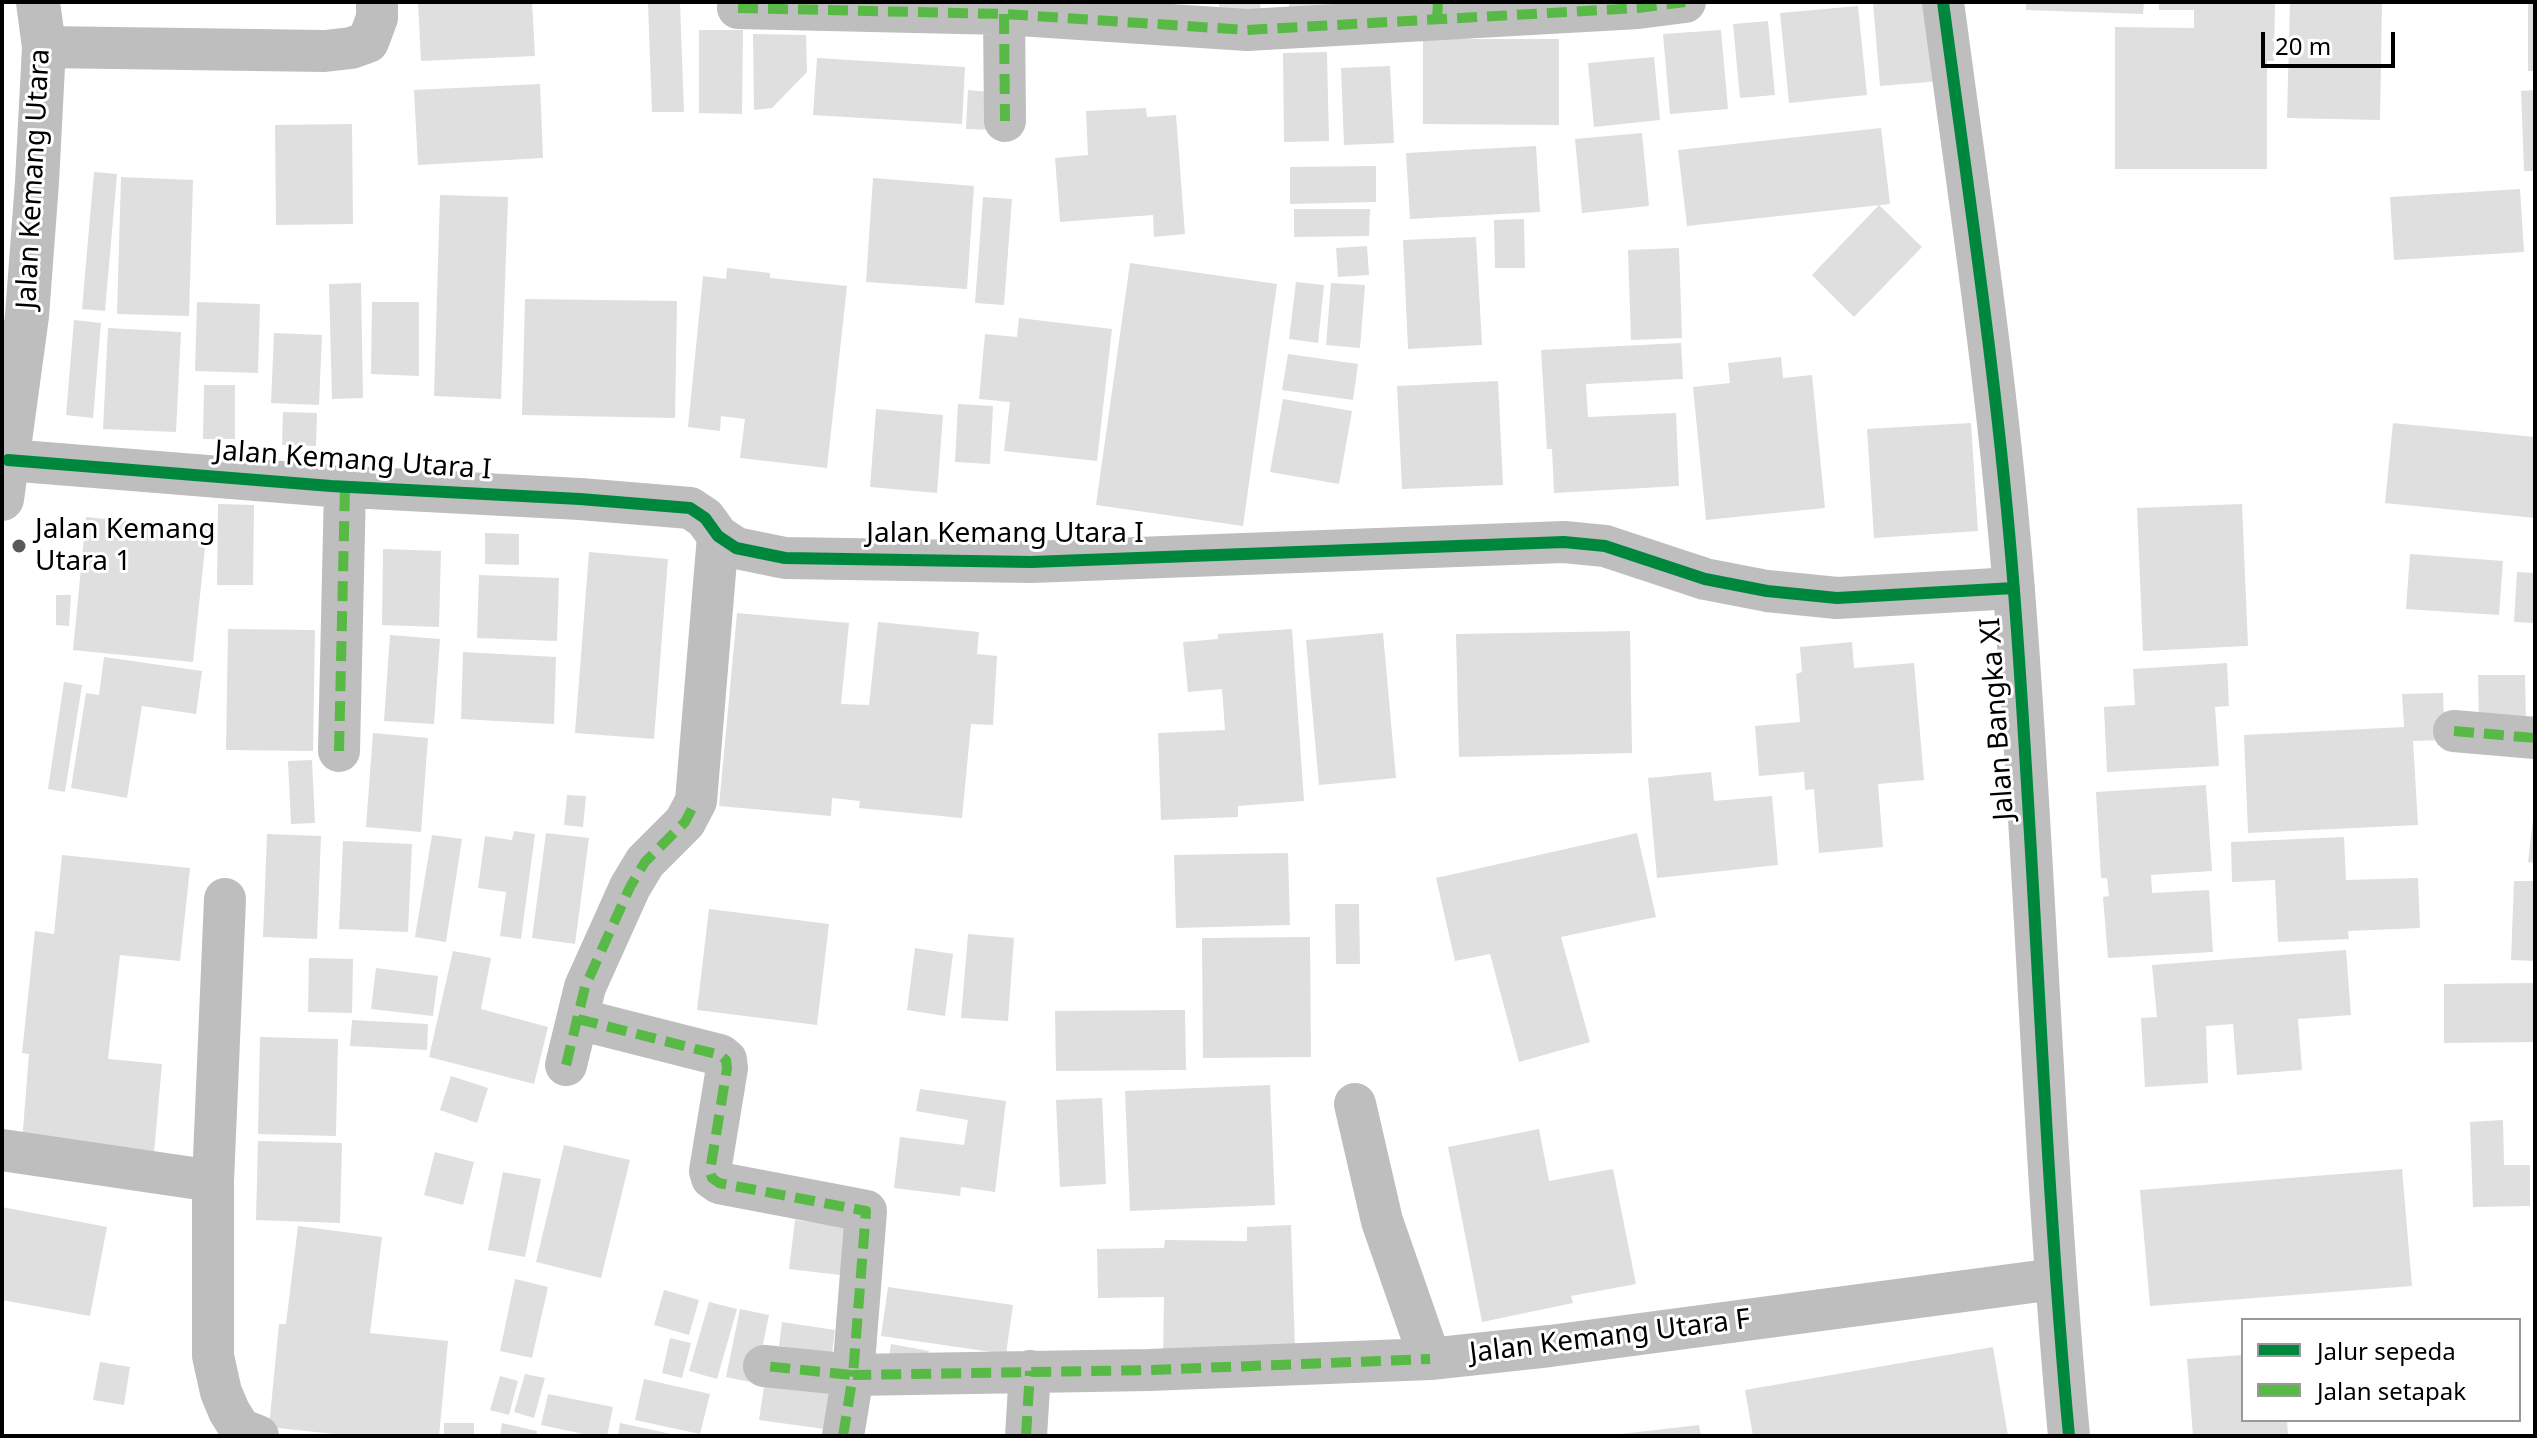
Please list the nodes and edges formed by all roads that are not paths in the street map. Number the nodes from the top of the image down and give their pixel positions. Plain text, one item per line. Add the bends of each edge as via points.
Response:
1 (38, 2) edge
2 (377, 2) edge
3 (1685, 2) edge
4 (1943, 2) edge
5 (894, 7) edge
6 (738, 8) dead end
7 (1438, 11) edge
8 (1004, 14) junction
9 (44, 47) junction
10 (1005, 121) dead end
11 (15, 315) edge
12 (5, 479) edge
13 (345, 487) junction
14 (718, 536) junction
15 (2014, 588) junction
16 (2454, 731) dead end
17 (2535, 738) edge
18 (339, 751) dead end
19 (225, 899) dead end
20 (578, 1019) junction
21 (566, 1065) dead end
22 (1355, 1104) dead end
23 (2, 1150) edge
24 (213, 1181) junction
25 (2055, 1279) junction
26 (1430, 1359) junction
27 (764, 1366) dead end
28 (1030, 1371) junction
29 (853, 1375) junction
30 (258, 1436) edge
31 (843, 1436) edge
32 (1026, 1436) edge
33 (2069, 1436) edge

1 - 9 street, Jalan Kemang Utara
2 - 9 street via 368,42 351,48
3 - 7 street via 1638,8
4 - 15 street, Jalan Bangka XI
5 - 6 street
5 - 8 street
7 - 8 street via 1247,30
8 - 10 street
9 - 11 street, Jalan Kemang Utara
11 - 12 street, Jalan Kemang Utara
12 - 13 street, Jalan Kemang Utara I
13 - 14 street, Jalan Kemang Utara I via 690,508
13 - 18 street
14 - 15 street, Jalan Kemang Utara I via 736,548 785,558 1031,562 1564,542 1605,546 1705,579 1767,591 1837,598
14 - 20 street via 696,801 685,822 645,862 630,887 585,987
15 - 25 street, Jalan Bangka XI
16 - 17 street
19 - 24 street
20 - 21 street
20 - 29 street via 726,1060 710,1171 719,1183 866,1211
22 - 26 street, Jalan Kemang Utara F via 1382,1221
23 - 24 street
24 - 30 street via 213,1356 229,1411 240,1429
25 - 26 street, Jalan Kemang Utara F
25 - 33 street, Jalan Bangka XI
26 - 28 street
27 - 29 street
28 - 29 street
28 - 32 street
29 - 31 street

